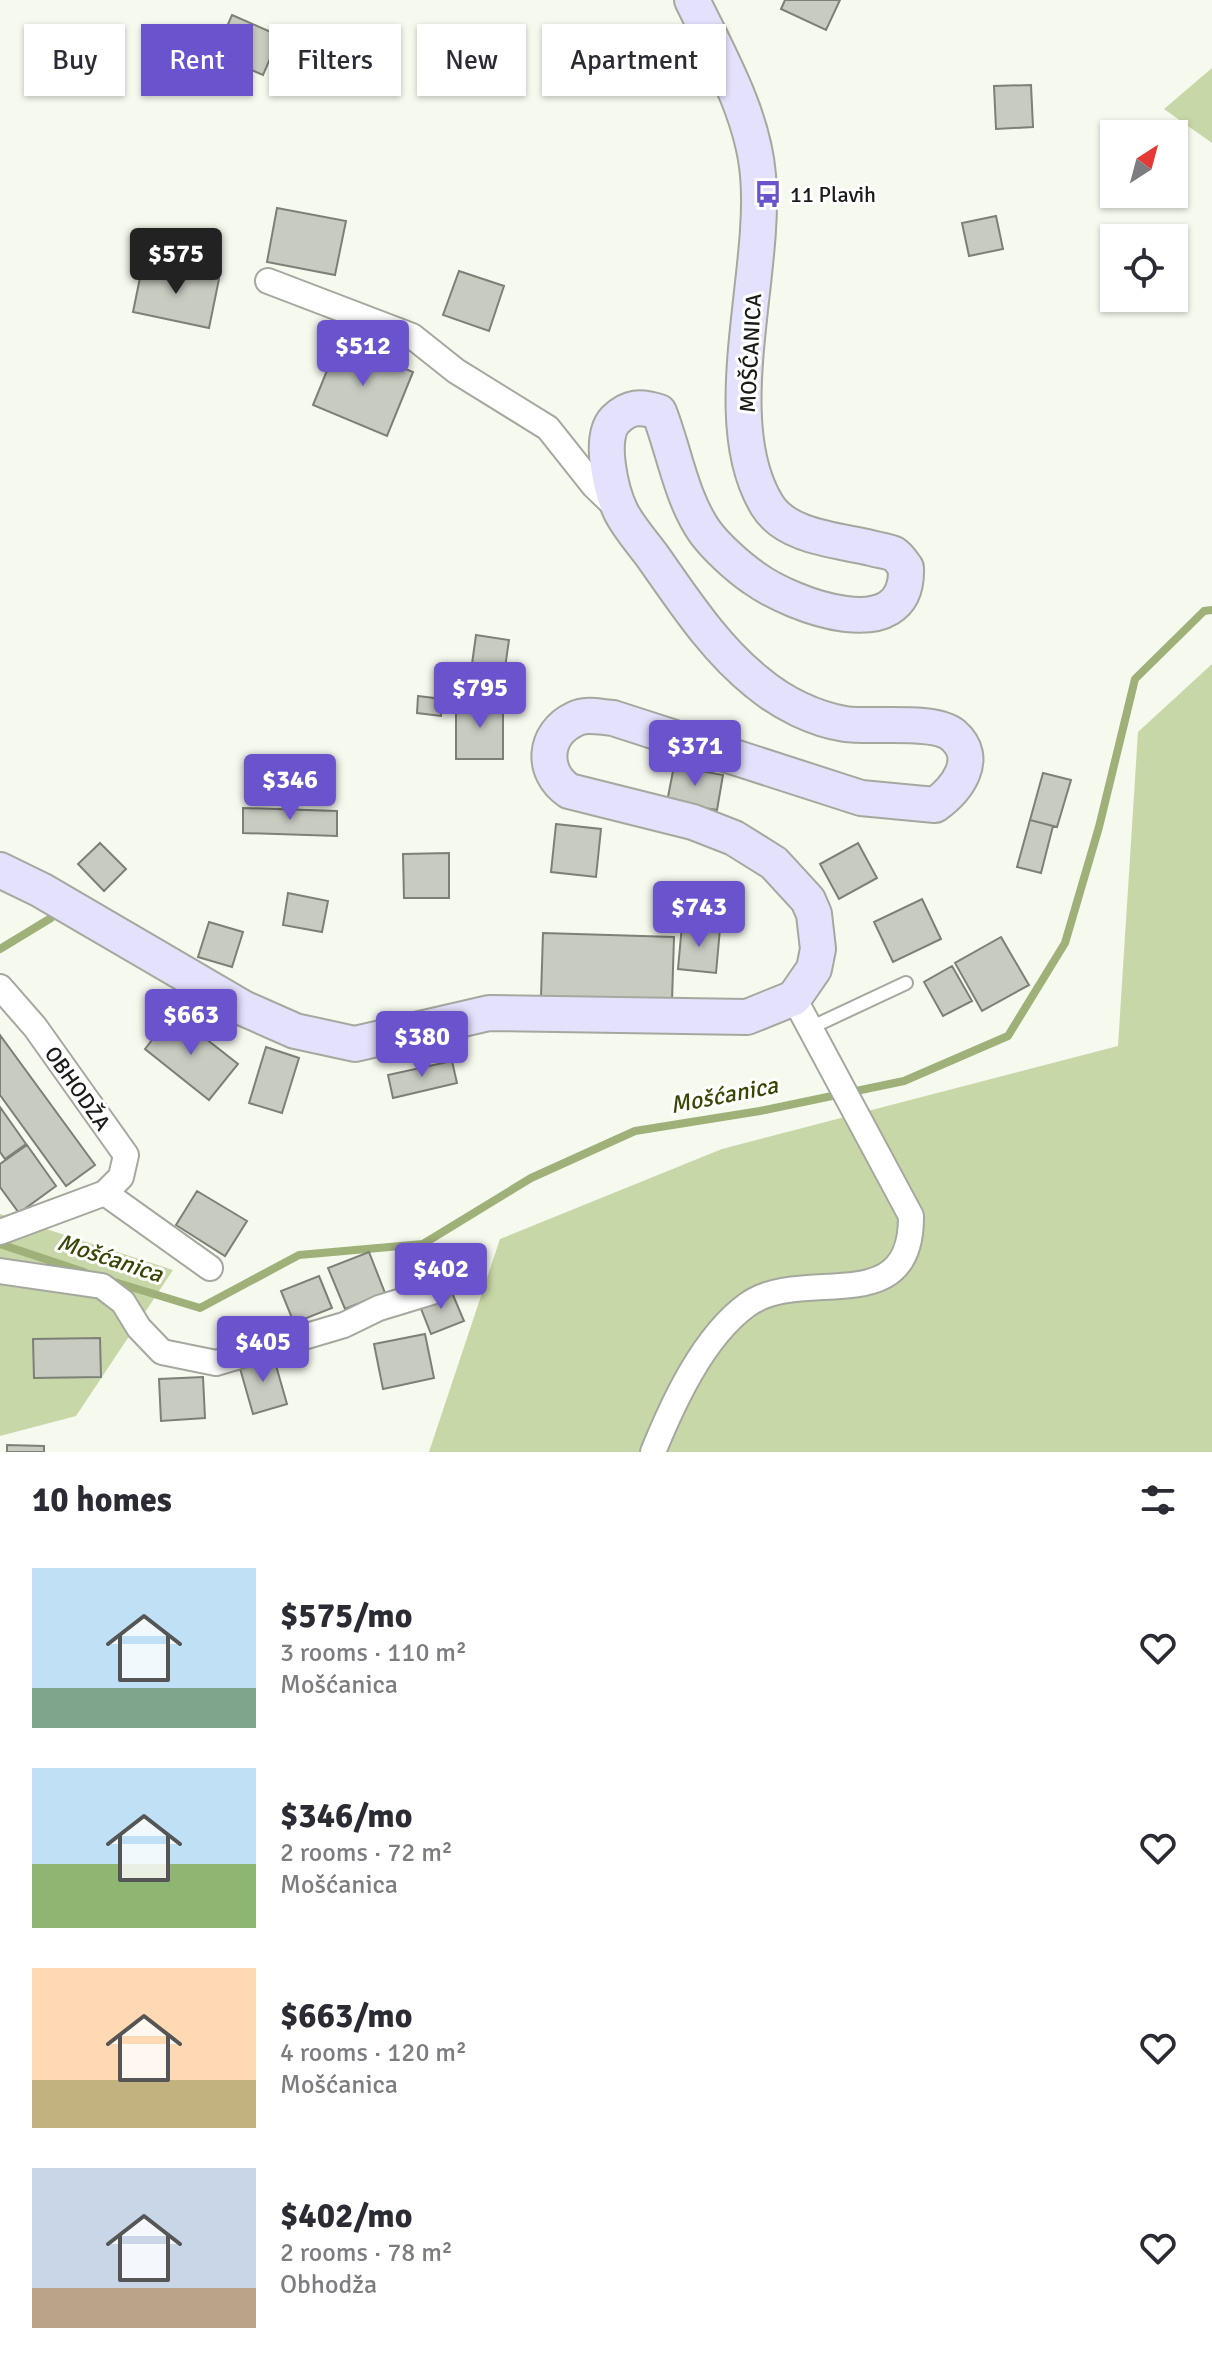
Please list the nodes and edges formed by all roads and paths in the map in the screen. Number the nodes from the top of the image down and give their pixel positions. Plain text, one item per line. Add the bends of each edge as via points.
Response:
1 (692, 0) edge
2 (268, 281) dead end
3 (621, 512) junction
4 (0, 870) edge
5 (906, 983) dead end
6 (0, 987) edge
7 (794, 998) junction
8 (810, 1028) junction
9 (105, 1193) junction
10 (2, 1231) edge
11 (210, 1268) dead end
12 (0, 1271) edge
13 (438, 1290) dead end
14 (653, 1452) edge

1 - 3 main road, MOŠĆANICA via 748,122 758,175 743,408 750,463 776,518 795,529 895,554 906,568 905,589 883,613 855,616 788,596 754,578 705,532 659,412 642,406 624,412 608,428 605,449
2 - 3 street, MOŠĆANICA via 412,336 456,371 548,428
3 - 7 main road, MOŠĆANICA via 697,620 757,683 797,709 843,724 937,728 953,735 963,750 963,778 935,805 861,798 613,718 574,719 556,736 548,766 556,782 569,791 693,822 734,838 774,863 808,900 818,949 814,969
4 - 7 main road via 243,1008 295,1031 355,1044 489,1013 747,1017
5 - 8 lane
6 - 9 street, OBHODŽA via 126,1155 121,1177
7 - 8 street
8 - 14 street via 911,1216 911,1242 897,1266 874,1283 768,1292 745,1306 688,1374
9 - 10 street
9 - 11 street
12 - 13 street via 102,1286 123,1302 162,1352 216,1363

